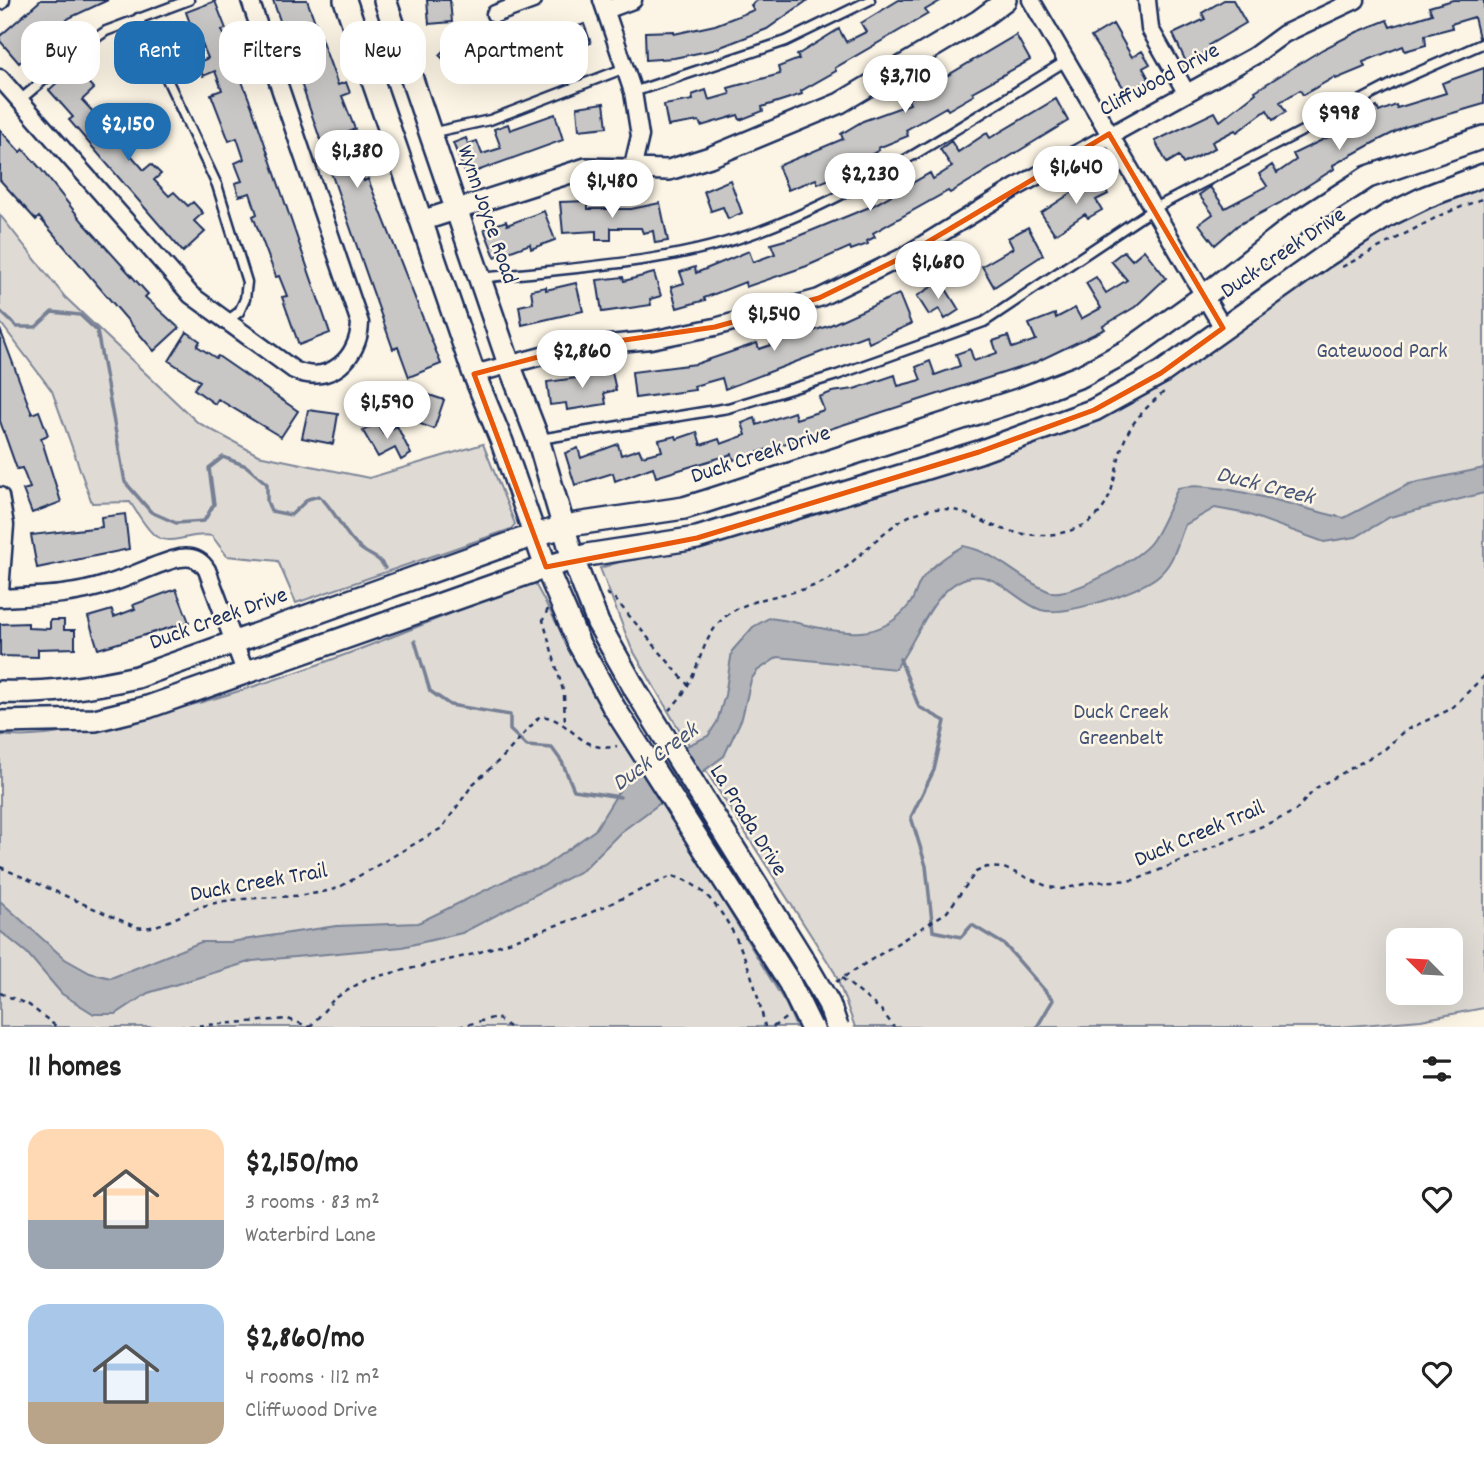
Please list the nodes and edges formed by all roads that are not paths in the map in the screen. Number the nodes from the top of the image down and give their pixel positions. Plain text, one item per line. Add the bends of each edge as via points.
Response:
1 (189, 0) edge
2 (250, 0) edge
3 (345, 0) edge
4 (385, 0) edge
5 (533, 0) edge
6 (633, 0) edge
7 (870, 0) edge
8 (1006, 0) edge
9 (1031, 0) edge
10 (1147, 0) edge
11 (1356, 0) edge
12 (604, 5) edge
13 (495, 13) dead end
14 (138, 18) junction
15 (1484, 43) edge
16 (1066, 61) junction
17 (625, 68) junction
18 (0, 78) edge
19 (634, 92) junction
20 (1186, 92) junction
21 (20, 100) junction
22 (430, 133) junction
23 (1109, 134) junction
24 (1484, 137) edge
25 (632, 170) junction
26 (1484, 175) edge
27 (1153, 209) junction
28 (456, 210) junction
29 (421, 221) junction
30 (480, 278) junction
31 (1204, 296) junction
32 (225, 322) junction
33 (1223, 328) junction
34 (509, 364) junction
35 (474, 374) junction
36 (538, 439) junction
37 (0, 496) edge
38 (563, 527) junction
39 (534, 535) junction
40 (573, 559) junction
41 (546, 567) junction
42 (0, 591) edge
43 (0, 598) edge
44 (234, 643) junction
45 (246, 674) junction
46 (0, 692) edge
47 (0, 722) edge
48 (811, 1027) edge
49 (837, 1027) edge

1 - 14 lane
2 - 32 street via 360,323 355,351 345,362 331,372 307,376
3 - 29 main road
4 - 22 main road, Wynn Joyce Road
5 - 13 street
6 - 12 street
7 - 19 lane via 786,41
8 - 25 street via 840,103 710,157 668,170
9 - 16 street
10 - 20 street via 1150,29
11 - 20 street, Cliffwood Drive via 1284,34 1254,56
12 - 17 street
14 - 21 lane via 106,31
14 - 32 lane via 217,185 247,282 239,312
15 - 27 lane via 1396,82
16 - 23 street
16 - 30 lane via 854,189 758,231 662,258
17 - 19 street
17 - 22 lane via 490,120
18 - 21 street
19 - 25 street via 640,135
20 - 23 street, Cliffwood Drive
21 - 32 street via 191,295
22 - 28 main road, Wynn Joyce Road
23 - 27 street
23 - 34 street, Cliffwood Drive via 901,258 819,298 715,327 651,340 576,346
24 - 31 main road, Duck Creek Drive via 1368,177 1301,220
25 - 28 street via 586,168
26 - 33 main road, Duck Creek Drive via 1387,216
27 - 31 street
27 - 36 lane via 984,322 728,408
28 - 29 street
28 - 30 main road, Wynn Joyce Road
29 - 35 main road
30 - 34 main road, Wynn Joyce Road
31 - 33 street
31 - 38 main road, Duck Creek Drive via 1129,350 1021,400 696,505
33 - 40 main road, Duck Creek Drive via 1161,373 1106,405 979,452 698,538
34 - 35 street, Cliffwood Drive
34 - 36 main road, Wynn Joyce Road
35 - 39 main road
36 - 38 main road, Wynn Joyce Road
37 - 42 street via 5,525
38 - 39 main road, Duck Creek Drive
38 - 40 main road, La Prada Drive
39 - 41 main road
39 - 44 main road, Duck Creek Drive
40 - 41 main road, Duck Creek Drive
40 - 49 main road, La Prada Drive, bridge via 598,623 636,691 804,961
41 - 45 main road, Duck Creek Drive
41 - 48 main road, bridge via 612,706 789,982
43 - 44 street via 60,595 106,585 180,558 194,558 208,570
44 - 45 street
44 - 46 main road, Duck Creek Drive via 137,677 91,687 33,694
45 - 47 main road, Duck Creek Drive via 95,720

